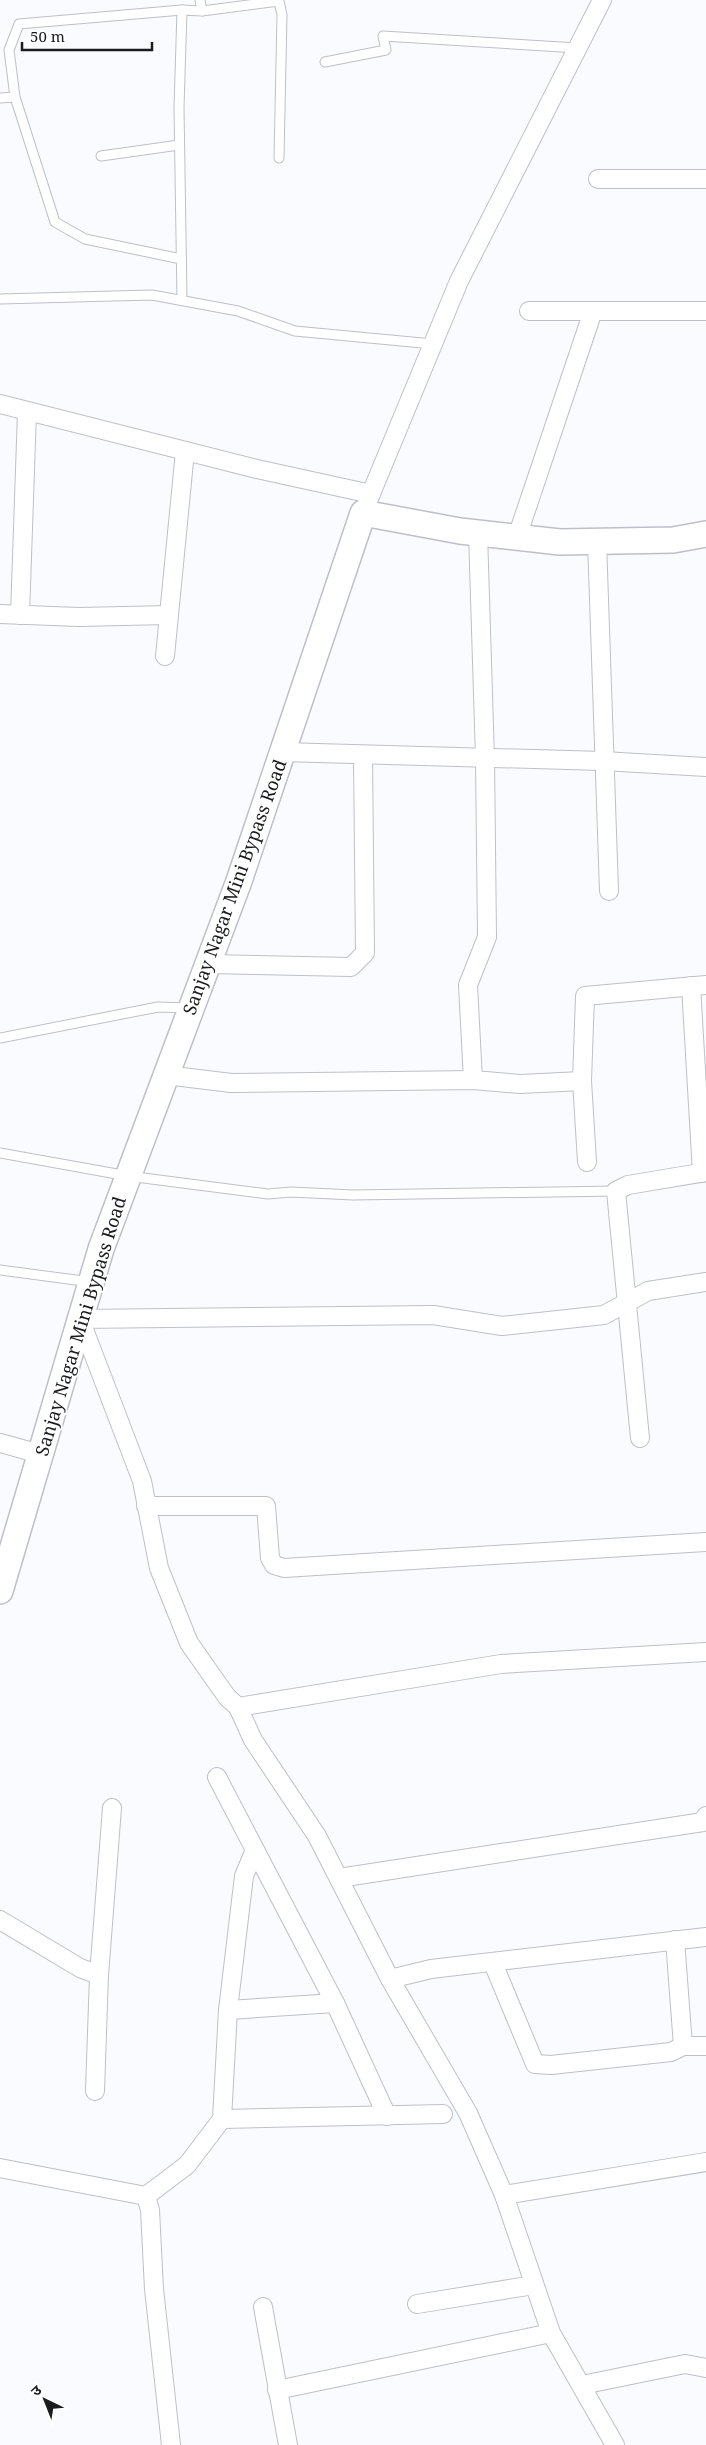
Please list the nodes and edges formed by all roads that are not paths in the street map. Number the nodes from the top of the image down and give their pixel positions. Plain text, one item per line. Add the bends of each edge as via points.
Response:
1 (200, 0) edge
2 (602, 0) edge
3 (182, 10) junction
4 (202, 11) junction
5 (579, 48) junction
6 (325, 62) dead end
7 (0, 98) edge
8 (15, 98) junction
9 (179, 145) junction
10 (101, 156) dead end
11 (279, 158) dead end
12 (598, 179) dead end
13 (706, 179) edge
14 (181, 259) junction
15 (0, 299) edge
16 (182, 300) junction
17 (529, 311) dead end
18 (593, 311) junction
19 (706, 311) edge
20 (433, 344) junction
21 (0, 404) edge
22 (26, 412) junction
23 (185, 451) junction
24 (367, 503) junction
25 (478, 533) junction
26 (706, 534) edge
27 (517, 537) junction
28 (597, 541) junction
29 (0, 614) edge
30 (20, 614) junction
31 (169, 615) junction
32 (165, 656) dead end
33 (282, 752) junction
34 (364, 754) junction
35 (485, 758) junction
36 (603, 761) junction
37 (706, 767) edge
38 (609, 891) dead end
39 (208, 964) junction
40 (698, 985) edge
41 (191, 1008) junction
42 (0, 1038) edge
43 (166, 1075) junction
44 (472, 1080) junction
45 (582, 1081) junction
46 (0, 1153) edge
47 (587, 1162) dead end
48 (704, 1172) edge
49 (128, 1176) junction
50 (616, 1192) junction
51 (0, 1270) edge
52 (91, 1282) junction
53 (706, 1282) edge
54 (628, 1303) junction
55 (80, 1320) junction
56 (640, 1438) dead end
57 (0, 1443) edge
58 (40, 1454) junction
59 (146, 1506) junction
60 (706, 1542) edge
61 (0, 1591) edge
62 (706, 1652) edge
63 (238, 1707) junction
64 (217, 1777) dead end
65 (112, 1808) dead end
66 (706, 1816) edge
67 (255, 1850) junction
68 (339, 1878) junction
69 (0, 1920) edge
70 (706, 1937) edge
71 (675, 1940) junction
72 (493, 1963) junction
73 (100, 1976) junction
74 (390, 1979) junction
75 (335, 2003) junction
76 (228, 2010) junction
77 (683, 2046) junction
78 (706, 2046) edge
79 (95, 2091) dead end
80 (443, 2114) dead end
81 (387, 2116) junction
82 (222, 2119) junction
83 (706, 2162) edge
84 (0, 2168) edge
85 (504, 2195) junction
86 (146, 2196) junction
87 (534, 2285) junction
88 (417, 2304) dead end
89 (264, 2307) dead end
90 (551, 2333) junction
91 (706, 2368) edge
92 (582, 2385) junction
93 (277, 2390) junction
94 (171, 2445) edge
95 (288, 2445) edge
96 (615, 2445) edge

1 - 4 lane
2 - 5 street
3 - 4 lane
3 - 8 lane via 19,24 9,50
3 - 9 lane
4 - 11 lane via 279,2 282,15
5 - 6 lane via 383,36 386,50
5 - 20 street via 459,281
7 - 8 lane
8 - 14 lane via 55,222 85,239
9 - 10 lane
9 - 14 lane
12 - 13 street
14 - 16 lane
15 - 16 lane via 152,295
16 - 20 lane via 238,310 295,331
17 - 18 street
18 - 19 street
18 - 27 street
20 - 24 street
21 - 22 street
22 - 23 street
22 - 30 street
23 - 24 street
23 - 31 street
24 - 25 street
24 - 33 street, Sanjay Nagar Mini Bypass Road
25 - 27 street
25 - 35 street
26 - 28 street via 673,540
27 - 28 street via 560,542
28 - 36 street
29 - 30 street
30 - 31 street via 79,617
31 - 32 street
33 - 34 street
33 - 39 street, Sanjay Nagar Mini Bypass Road
34 - 35 street
34 - 39 street via 365,953 350,967
35 - 36 street
35 - 44 street via 487,937 468,985
36 - 37 street
36 - 38 street
39 - 41 street, Sanjay Nagar Mini Bypass Road
40 - 45 street via 584,996
40 - 48 street
41 - 42 lane via 158,1006
41 - 43 street, Sanjay Nagar Mini Bypass Road
43 - 44 street via 231,1083
43 - 49 street, Sanjay Nagar Mini Bypass Road
44 - 45 street via 520,1084
45 - 47 street
46 - 49 lane
48 - 50 street via 628,1185
49 - 50 lane via 268,1194
49 - 52 street, Sanjay Nagar Mini Bypass Road
50 - 54 street
51 - 52 lane
52 - 55 street, Sanjay Nagar Mini Bypass Road
53 - 54 street via 648,1291
54 - 55 street via 604,1316 502,1326 433,1315
54 - 56 street
55 - 58 street, Sanjay Nagar Mini Bypass Road
55 - 59 street via 142,1481
57 - 58 street
58 - 61 street, Sanjay Nagar Mini Bypass Road
59 - 60 street via 266,1506 270,1558 274,1565 284,1568
59 - 63 street via 159,1568 189,1643 227,1697
62 - 63 street via 502,1664
63 - 68 street via 253,1740 317,1836
64 - 67 street
65 - 73 street
66 - 68 street via 703,1822
67 - 75 street
67 - 76 street via 244,1876
68 - 74 street
69 - 73 street via 80,1968
70 - 71 street
71 - 72 street
71 - 77 street
72 - 74 street via 431,1969
72 - 77 street via 535,2064 671,2052
73 - 79 street
74 - 85 street via 468,2113
75 - 76 street
75 - 81 street
76 - 82 street
77 - 78 street
80 - 81 street
81 - 82 street
82 - 86 street via 187,2165
83 - 85 street
84 - 86 street
85 - 87 street
86 - 94 street via 150,2210 154,2289
87 - 88 street
87 - 90 street
89 - 93 street
90 - 92 street
90 - 93 street
91 - 92 street via 684,2364
92 - 96 street
93 - 95 street

